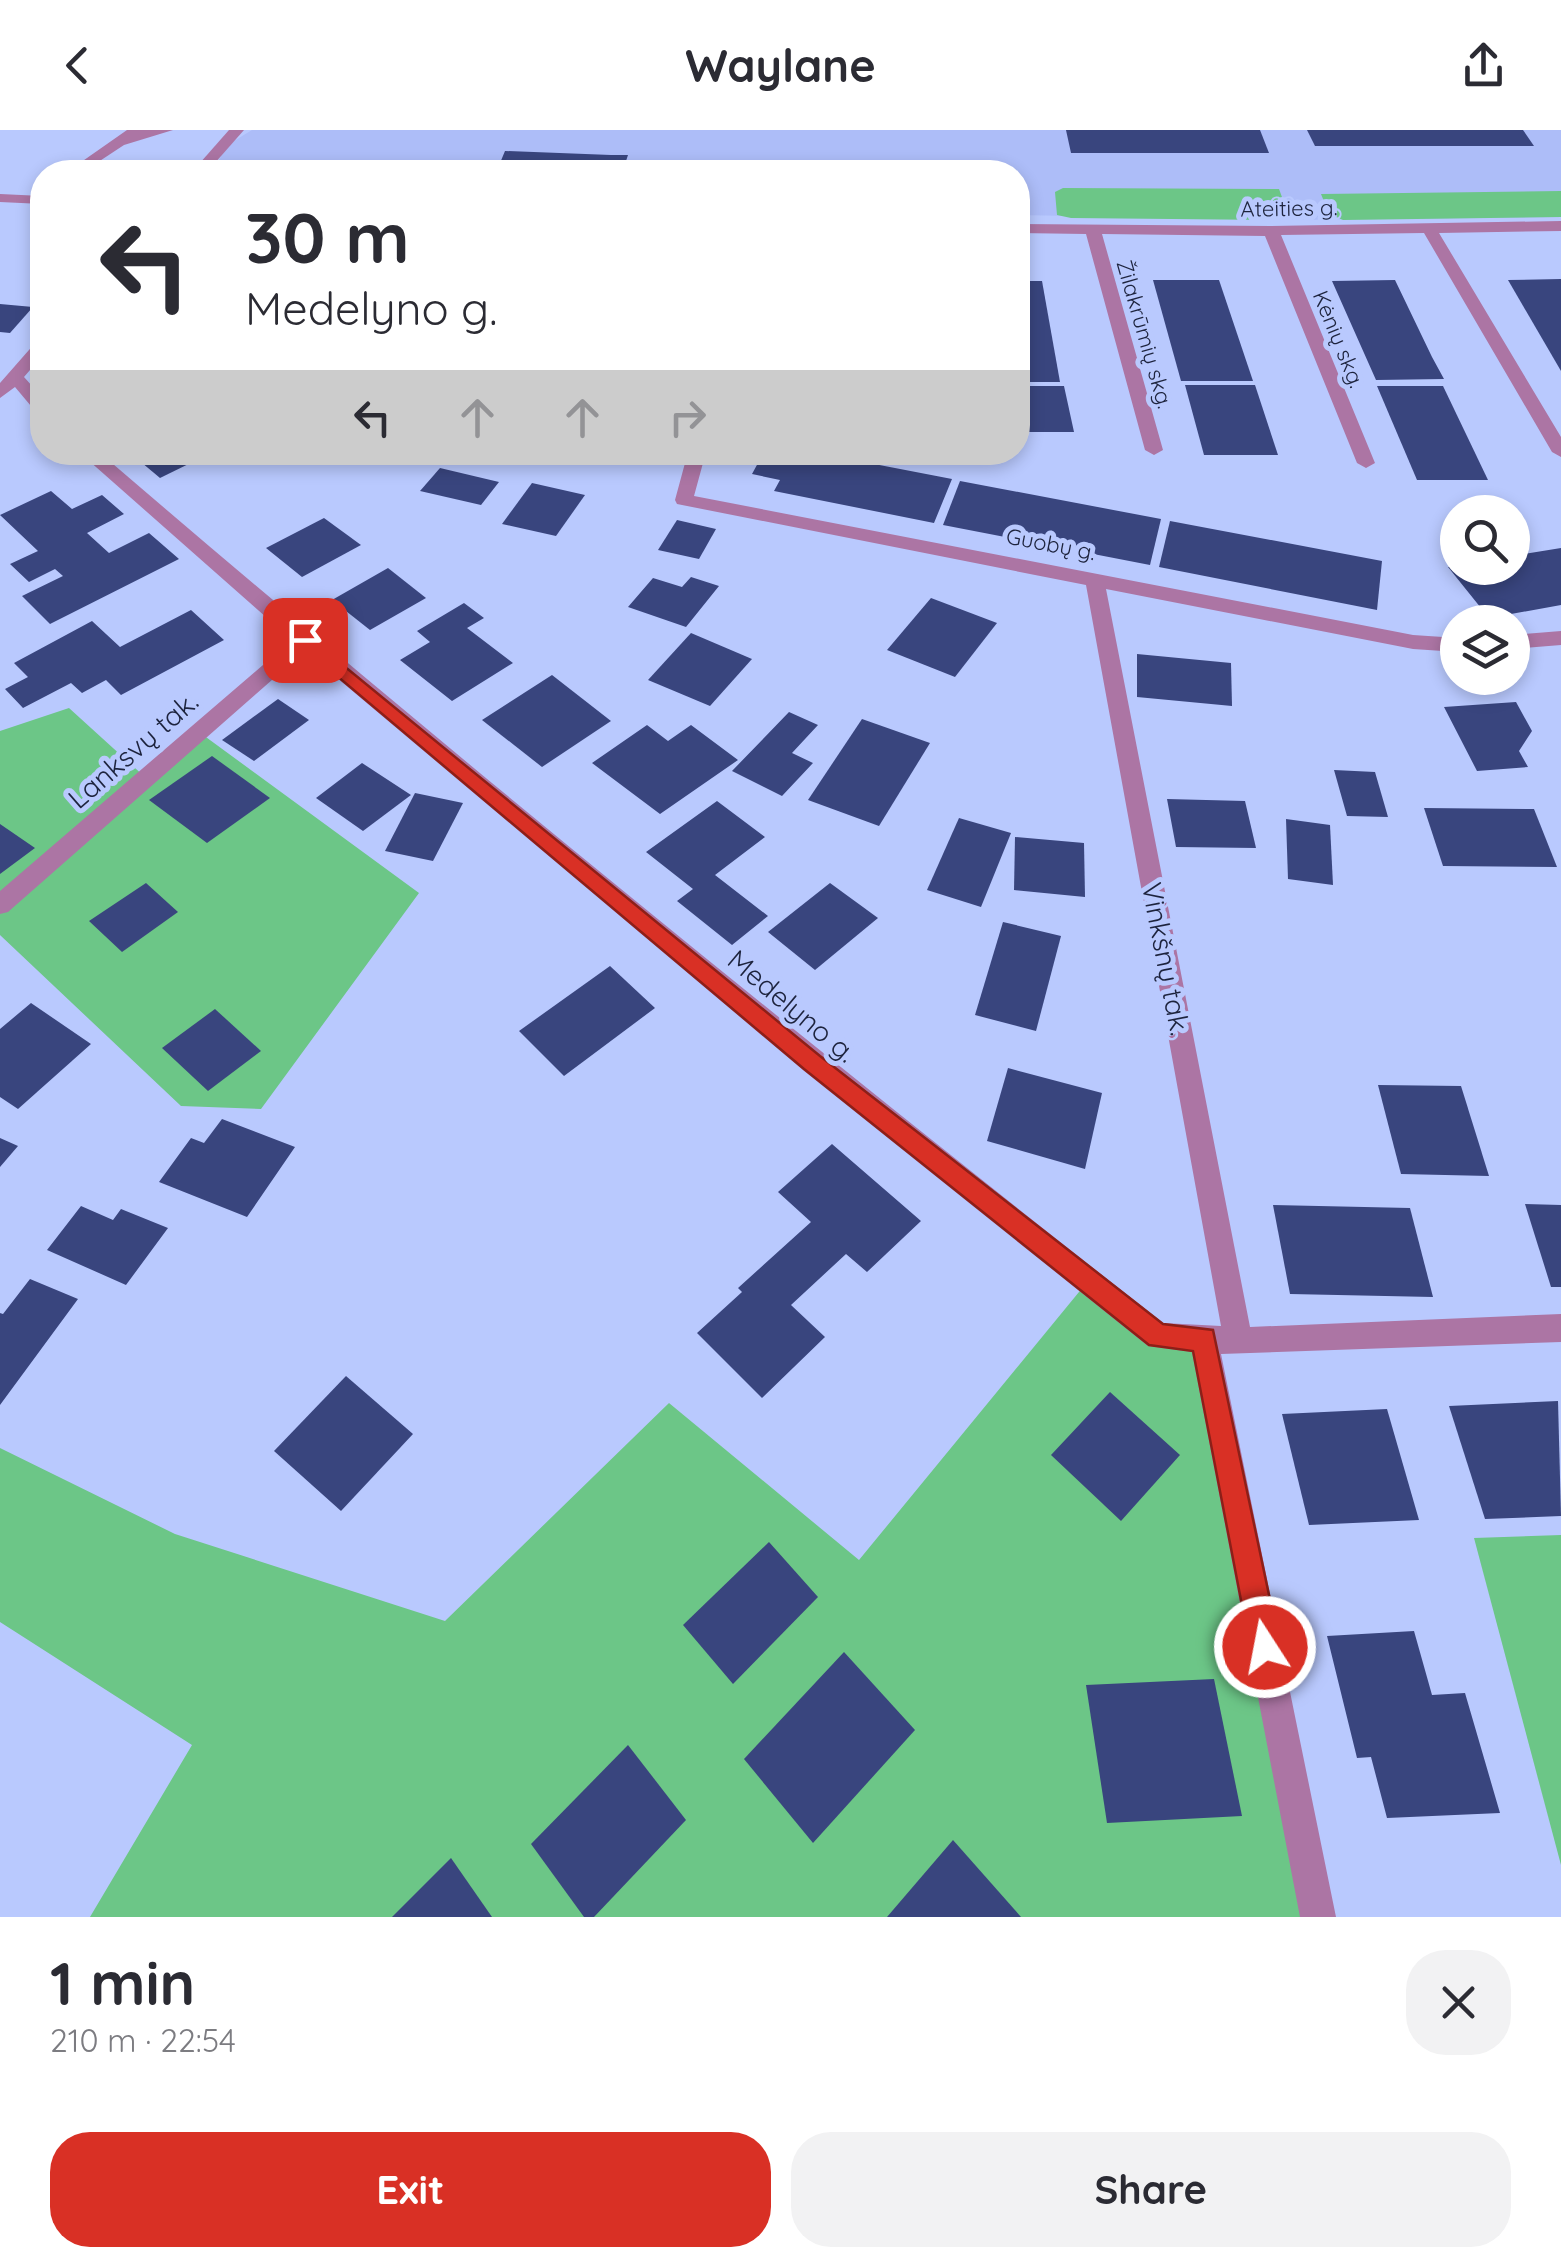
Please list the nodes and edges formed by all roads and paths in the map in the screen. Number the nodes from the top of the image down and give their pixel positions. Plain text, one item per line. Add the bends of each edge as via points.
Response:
1 (137, 130) edge
2 (166, 130) edge
3 (236, 130) edge
4 (121, 141) junction
5 (92, 160) edge
6 (210, 160) edge
7 (0, 198) edge
8 (30, 199) edge
9 (1561, 226) edge
10 (1428, 227) junction
11 (1030, 229) edge
12 (1092, 230) junction
13 (1271, 232) junction
14 (30, 359) edge
15 (13, 378) junction
16 (30, 392) edge
17 (0, 393) edge
18 (1154, 450) dead end
19 (1561, 452) edge
20 (1366, 464) dead end
21 (103, 465) edge
22 (693, 465) edge
23 (1094, 578) junction
24 (1561, 638) edge
25 (305, 640) junction
26 (1530, 641) edge
27 (1440, 644) edge
28 (0, 906) edge
29 (1561, 1328) edge
30 (1204, 1339) junction
31 (1238, 1341) junction
32 (1318, 1917) edge

1 - 4 street
2 - 4 street
3 - 6 street
4 - 5 street
7 - 8 street
9 - 10 street, Ateities g.
10 - 13 street, Ateities g.
10 - 19 street
11 - 12 street, Ateities g.
12 - 13 street, Ateities g.
12 - 18 street, Žilakrūmių skg.
13 - 20 street, Kėnių skg.
14 - 15 street
15 - 16 street
15 - 17 street
21 - 25 street, Medelyno g.
22 - 23 street, Guobų g. via 684,500
23 - 27 street, Guobų g.
23 - 31 street, Vinkšnų tak.
24 - 26 street
25 - 28 street, Lanksvų tak.
25 - 30 street, Medelyno g. via 812,1062 1158,1336
29 - 31 street, Medelyno g.
30 - 31 street, Medelyno g.
30 - 32 street

